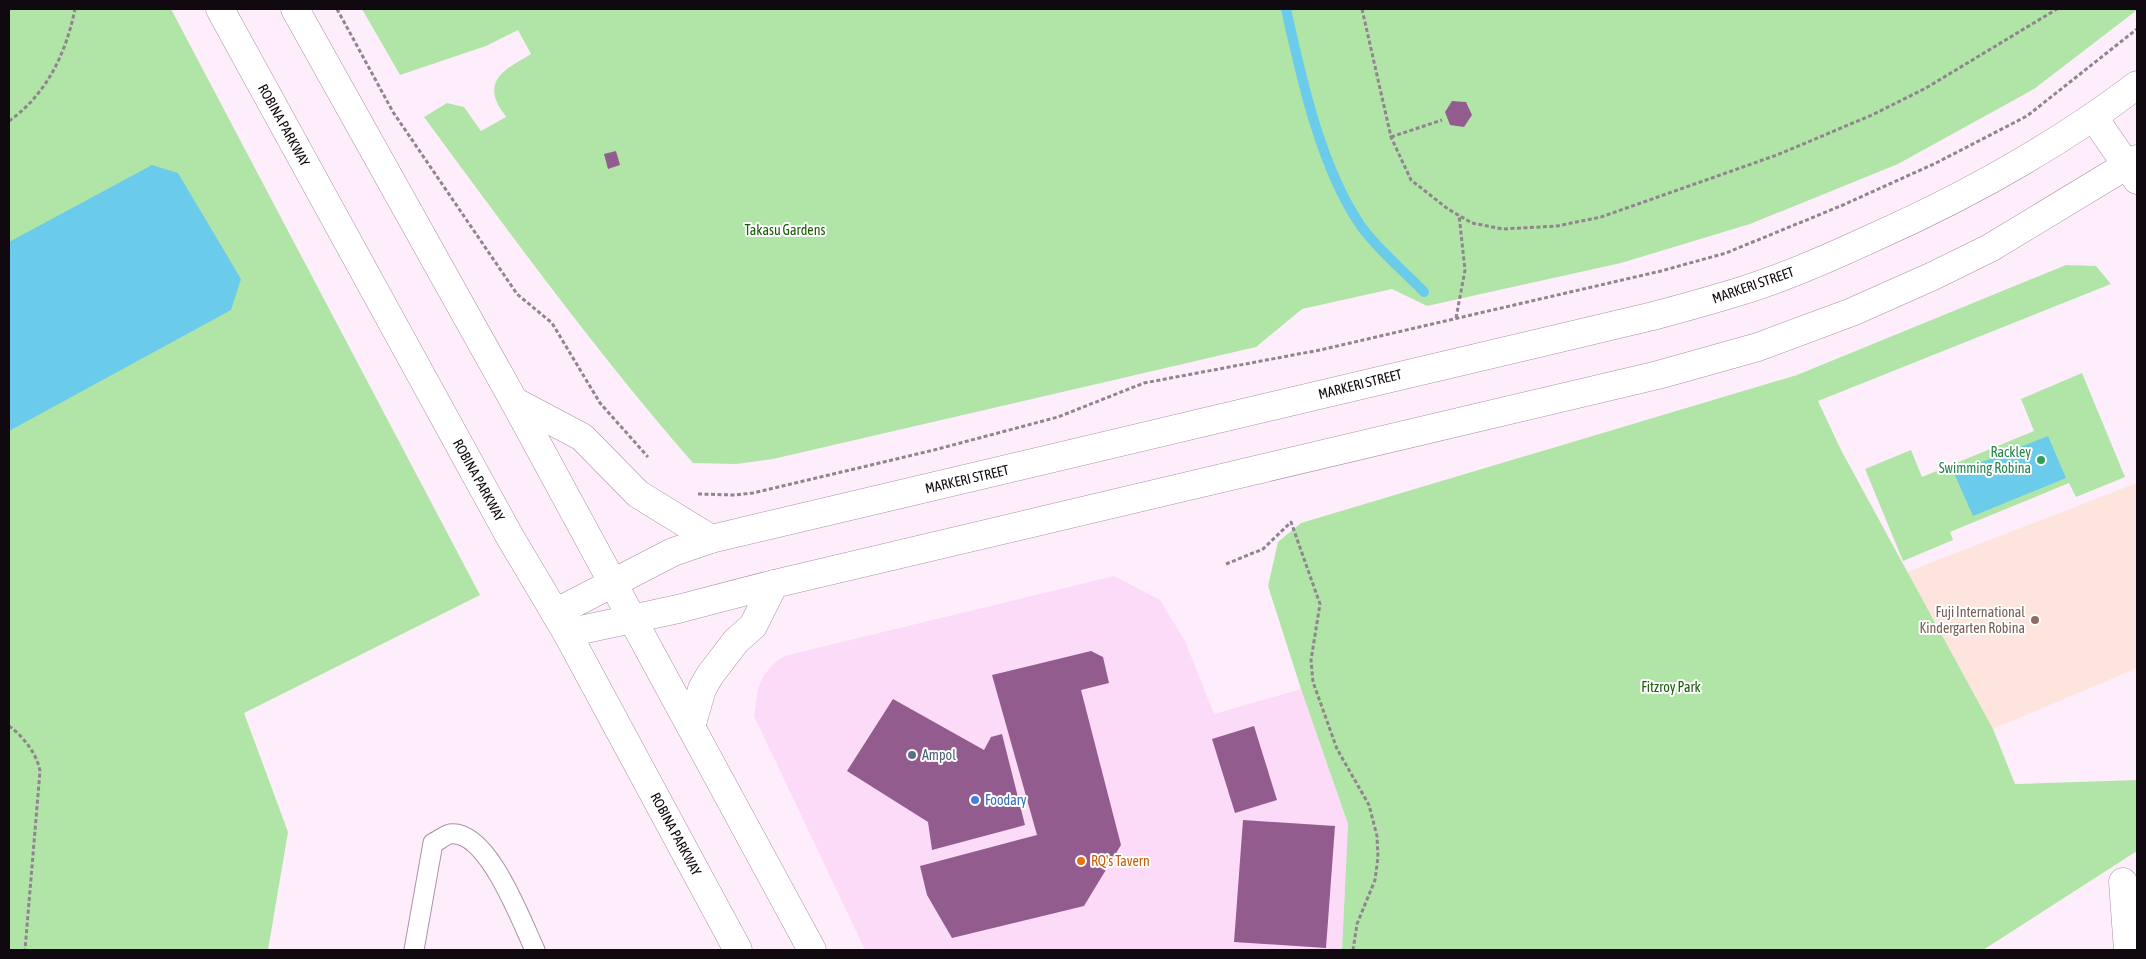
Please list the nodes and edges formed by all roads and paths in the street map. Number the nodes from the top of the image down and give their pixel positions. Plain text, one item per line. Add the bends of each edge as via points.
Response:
1 (75, 9) edge
2 (220, 9) edge
3 (295, 9) edge
4 (336, 9) edge
5 (1362, 9) edge
6 (2057, 9) edge
7 (2137, 29) edge
8 (2137, 85) edge
9 (2094, 118) junction
10 (1442, 120) dead end
11 (9, 121) edge
12 (1391, 137) junction
13 (2134, 168) edge
14 (1459, 215) junction
15 (1456, 318) junction
16 (514, 401) junction
17 (651, 460) dead end
18 (692, 493) dead end
19 (711, 539) junction
20 (1226, 564) dead end
21 (613, 583) junction
22 (774, 584) junction
23 (633, 620) junction
24 (561, 623) junction
25 (9, 726) edge
26 (691, 727) junction
27 (2123, 882) dead end
28 (25, 950) edge
29 (414, 950) edge
30 (535, 950) edge
31 (738, 950) edge
32 (812, 950) edge
33 (1353, 950) edge
34 (2128, 950) edge

1 - 11 path via 52,75 37,97
2 - 24 main road, ROBINA PARKWAY via 510,537
3 - 16 main road
4 - 17 path via 394,112 517,294 552,323 600,403
5 - 12 path
6 - 14 path via 1934,84 1872,114 1777,155 1601,217 1557,226 1503,230 1472,223
7 - 15 path via 2027,116 1936,163 1843,205 1726,253
8 - 9 main road, MARKERI STREET
9 - 13 main road
9 - 19 main road, MARKERI STREET via 2033,156 1903,224 1827,259 1742,291 1654,316
10 - 12 path
12 - 14 path via 1411,180
13 - 22 main road via 1933,276 1852,312 1758,347 1658,376
14 - 15 path via 1465,270
15 - 18 path via 1320,350 1144,384 1058,416 934,450 753,492 735,495
16 - 19 main road via 582,437 638,494
16 - 21 main road
19 - 21 main road, MARKERI STREET via 673,552
20 - 33 path via 1262,549 1291,522 1320,604 1311,660 1313,682 1337,749 1369,805 1377,836 1375,880 1357,924
21 - 23 main road
21 - 24 main road, MARKERI STREET
22 - 23 main road
22 - 26 main road via 752,626 710,675 702,689
23 - 24 main road
23 - 26 main road
24 - 31 main road, ROBINA PARKWAY
25 - 28 path via 23,738 40,771
26 - 32 main road
27 - 34 main road
29 - 30 lane via 433,844 450,834 466,836 492,861

